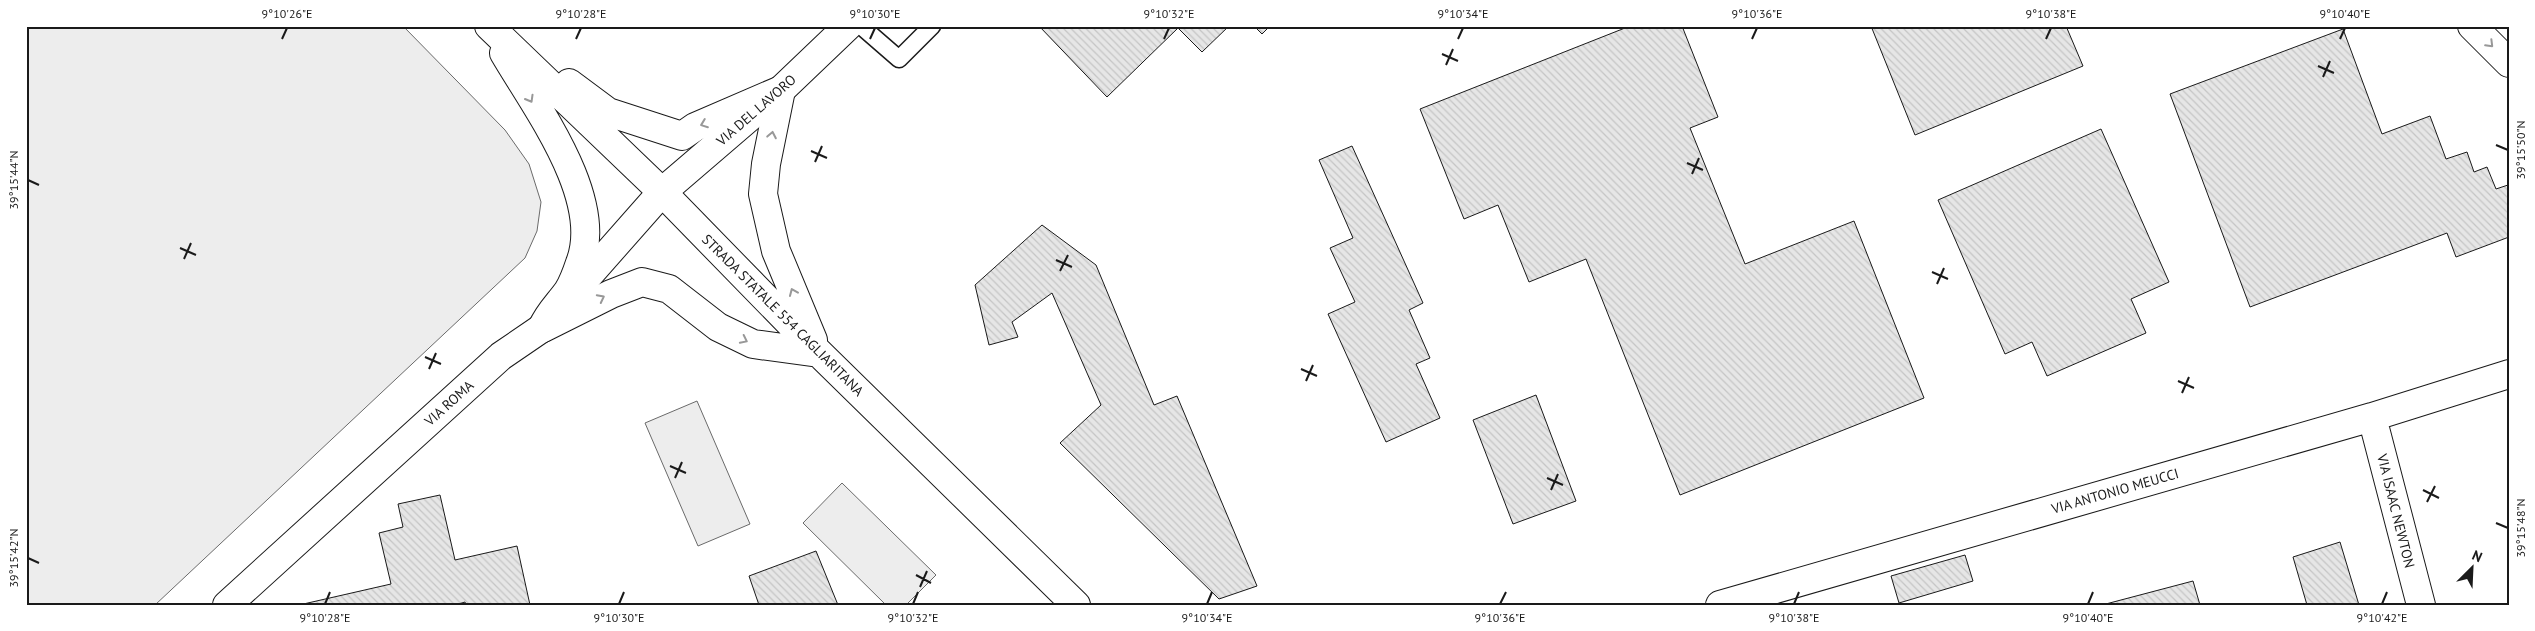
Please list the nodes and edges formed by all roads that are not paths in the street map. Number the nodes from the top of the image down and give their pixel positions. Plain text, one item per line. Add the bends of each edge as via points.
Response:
1 (489, 26) edge
2 (848, 26) edge
3 (861, 26) edge
4 (932, 26) edge
5 (2472, 26) edge
6 (2509, 63) edge
7 (781, 90) junction
8 (662, 192) junction
9 (542, 328) junction
10 (819, 353) junction
11 (2509, 374) edge
12 (2372, 417) junction
13 (226, 605) edge
14 (1076, 605) edge
15 (1720, 605) edge
16 (2420, 605) edge

7 -> 1 main road via 695,127 682,136 608,112
1 - 8 main road, STRADA STATALE 554 CAGLIARITANA
1 -> 9 main road via 564,156 584,207 581,261 569,290 550,312
2 - 7 main road, VIA DEL LAVORO
3 - 4 lane via 899,59
5 -> 6 main road
7 - 8 main road, VIA DEL LAVORO
10 -> 7 main road via 776,251 762,194
8 - 9 main road, VIA ROMA
8 - 10 main road, STRADA STATALE 554 CAGLIARITANA
9 -> 10 main road via 642,282 669,289 718,327 753,344
9 - 13 main road, VIA ROMA via 501,356
10 - 14 main road, STRADA STATALE 554 CAGLIARITANA
11 - 12 main road, VIA ANTONIO MEUCCI
12 - 15 main road, VIA ANTONIO MEUCCI
12 - 16 main road, VIA ISAAC NEWTON

